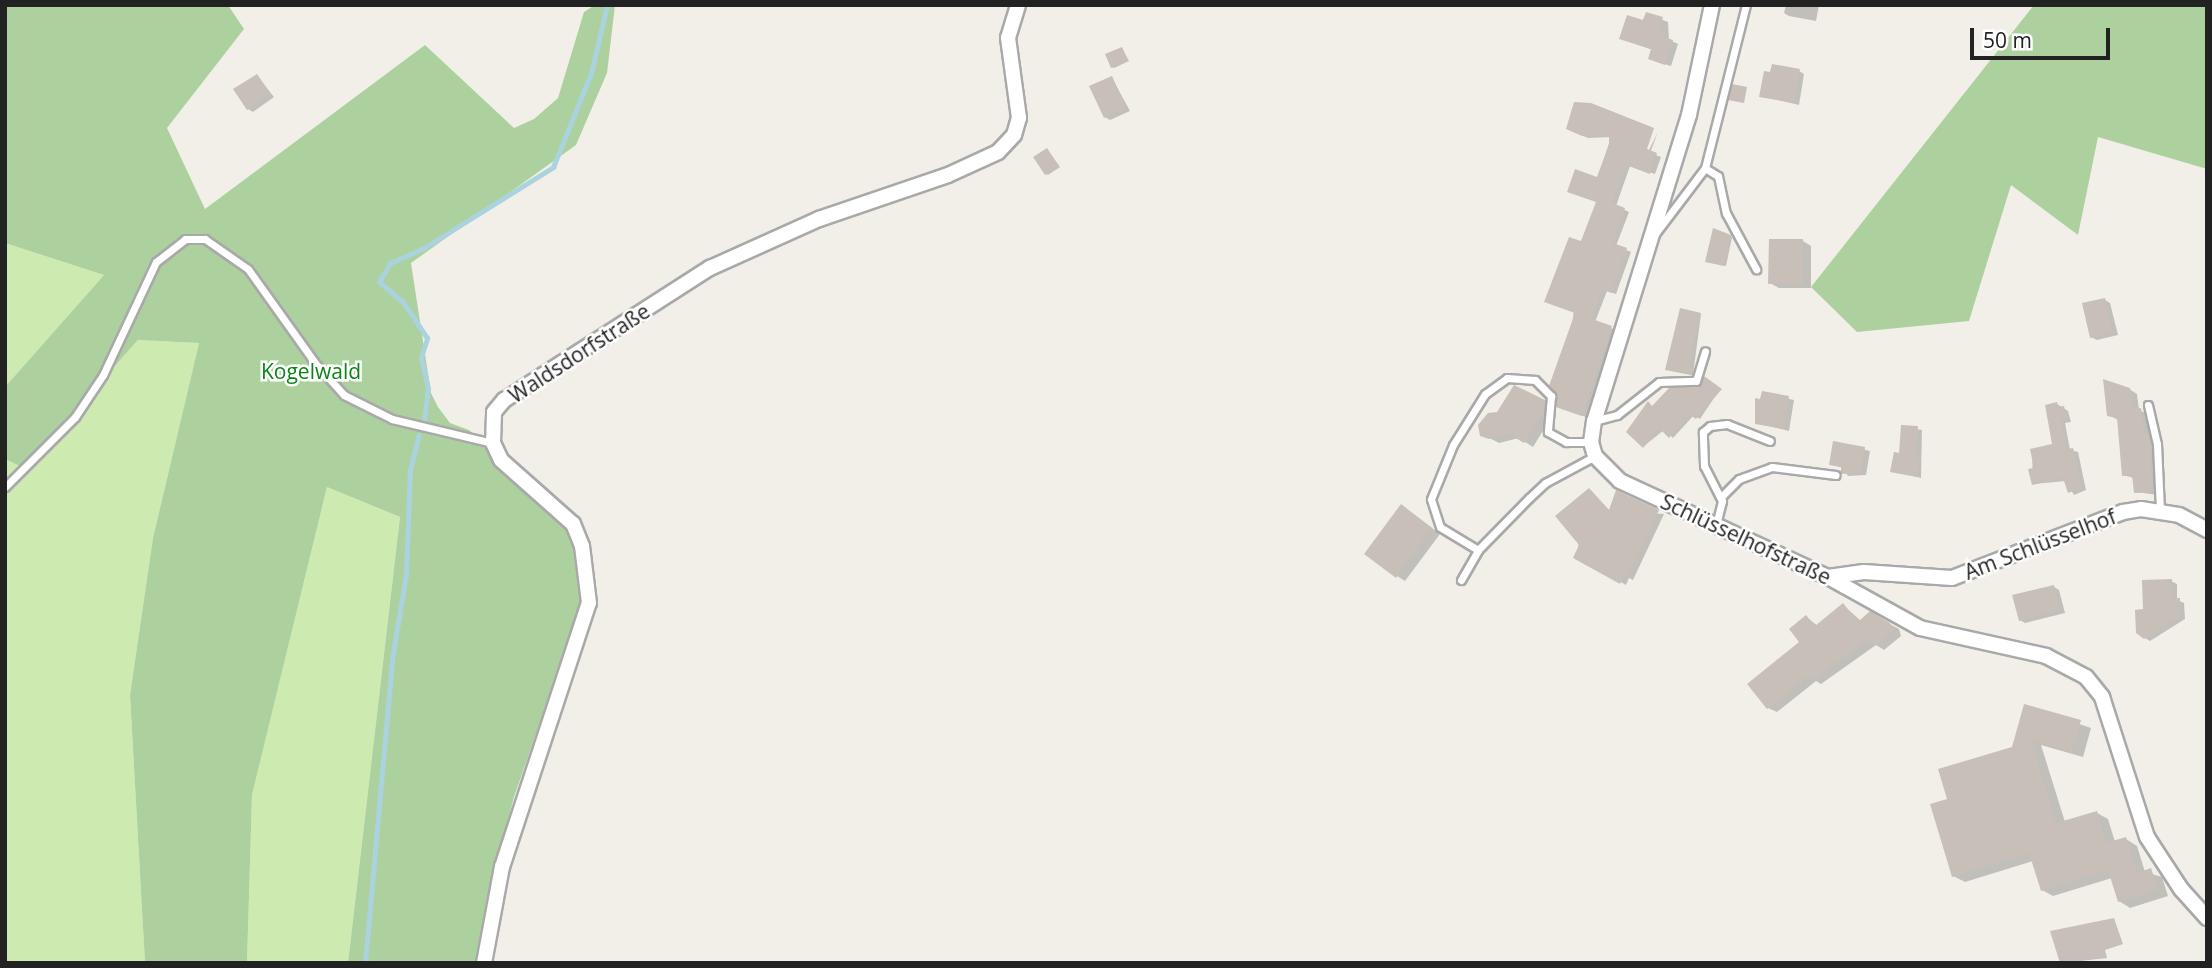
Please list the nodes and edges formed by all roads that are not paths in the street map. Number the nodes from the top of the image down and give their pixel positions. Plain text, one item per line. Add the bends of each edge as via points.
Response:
1 (1017, 5) edge
2 (1712, 5) edge
3 (1746, 5) edge
4 (1705, 168) junction
5 (1651, 236) junction
6 (1756, 269) dead end
7 (1705, 351) dead end
8 (2148, 405) dead end
9 (1594, 421) junction
10 (1770, 440) dead end
11 (493, 443) junction
12 (1593, 449) junction
13 (1835, 475) dead end
14 (5, 487) edge
15 (1721, 497) junction
16 (2160, 510) junction
17 (1716, 525) junction
18 (2207, 530) edge
19 (1478, 550) junction
20 (1828, 576) junction
21 (1461, 580) dead end
22 (2207, 918) edge
23 (484, 963) edge

1 - 11 street, Waldsdorfstraße via 1009,38 1019,118 1014,135 998,152 948,175 819,219 710,268 504,400 494,412
2 - 5 street via 1689,115
3 - 4 lane
4 - 5 lane via 1668,221
4 - 6 lane via 1718,176 1726,213
5 - 9 street
7 - 9 lane via 1696,381 1659,382 1617,415
8 - 16 lane via 2157,444
9 - 12 street
10 - 15 lane via 1727,424 1703,432 1702,459
11 - 14 lane via 392,419 344,395 315,363 248,269 205,239 185,239 156,262 103,375 75,417
11 - 23 street via 501,460 573,524 582,546 589,603 502,867
12 - 17 street, Schlüsselhofstraße via 1620,481
12 - 19 lane via 1545,482
12 - 19 lane via 1553,438 1547,424 1551,396 1535,380 1507,378 1485,394 1453,445 1432,499 1440,527
13 - 15 lane via 1772,467 1739,479
15 - 17 lane via 1723,510
16 - 18 street, Am Schlüsselhof via 2179,514
16 - 20 street, Am Schlüsselhof via 2123,512 1952,578 1864,572
17 - 20 street, Schlüsselhofstraße
19 - 21 lane
20 - 22 street, Schlüsselhofstraße via 1920,628 2046,656 2086,677 2105,707 2147,837 2181,889

